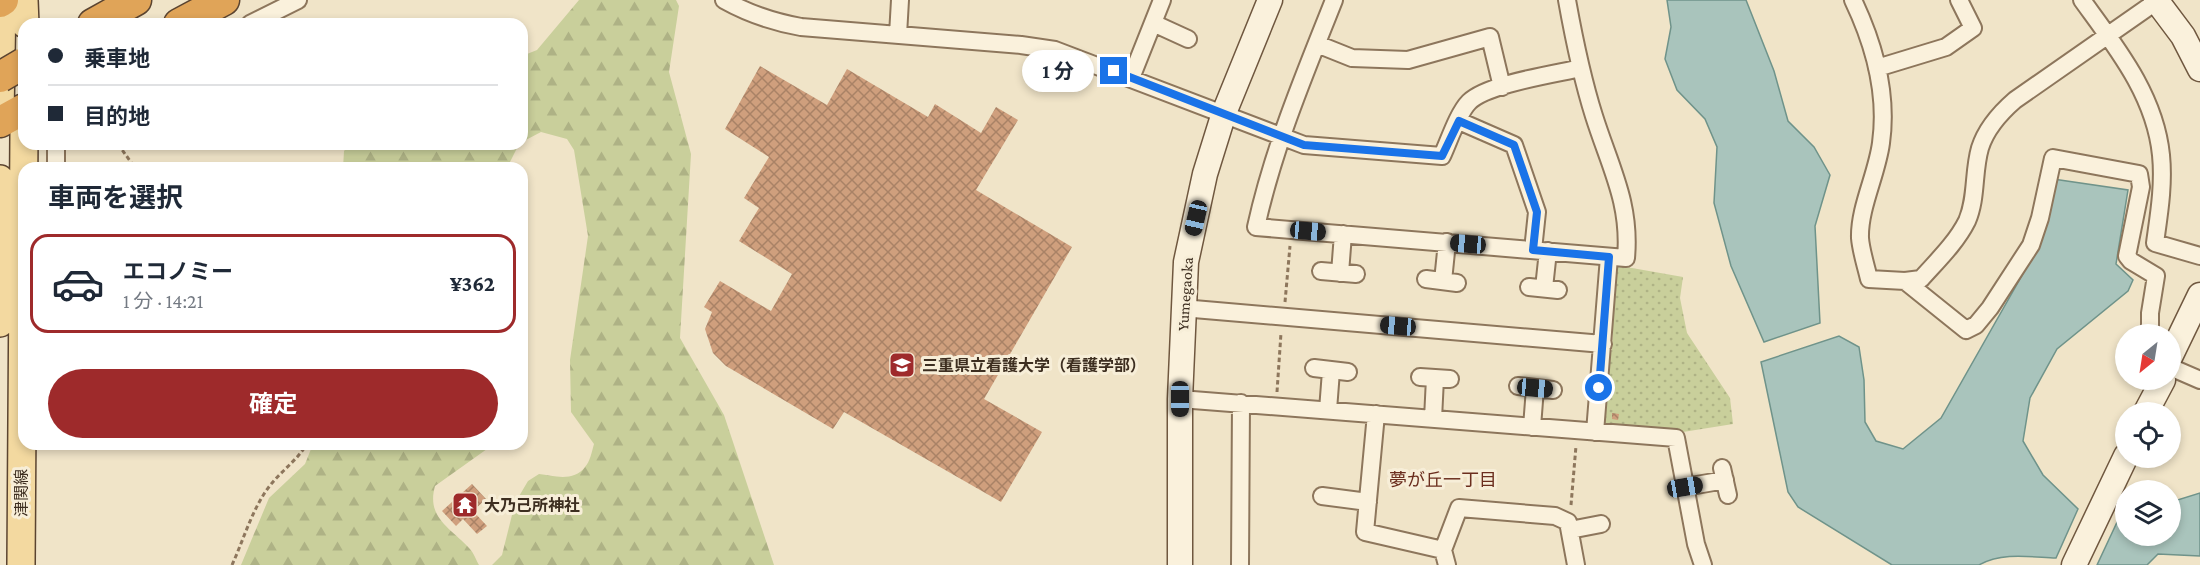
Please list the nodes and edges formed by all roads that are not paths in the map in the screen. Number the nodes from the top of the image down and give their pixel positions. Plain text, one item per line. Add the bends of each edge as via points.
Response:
1 (24, 0) edge
2 (136, 0) edge
3 (224, 0) edge
4 (298, 0) edge
5 (724, 0) edge
6 (900, 0) edge
7 (1162, 0) edge
8 (1270, 0) edge
9 (1334, 0) edge
10 (1567, 0) edge
11 (1853, 0) edge
12 (1959, 0) edge
13 (2082, 0) edge
14 (2157, 0) edge
15 (2, 1) edge
16 (24, 18) edge
17 (103, 18) edge
18 (190, 18) edge
19 (262, 18) edge
20 (1153, 23) junction
21 (898, 35) junction
22 (2107, 35) junction
23 (1189, 38) dead end
24 (1317, 44) junction
25 (18, 66) edge
26 (1581, 68) junction
27 (1877, 68) junction
28 (2200, 69) edge
29 (0, 77) edge
30 (1131, 78) junction
31 (1502, 87) junction
32 (18, 112) edge
33 (1224, 113) junction
34 (0, 116) edge
35 (1459, 121) junction
36 (0, 122) edge
37 (1280, 135) junction
38 (0, 178) edge
39 (1343, 234) junction
40 (1447, 243) junction
41 (1540, 250) junction
42 (2200, 256) edge
43 (1609, 257) junction
44 (1321, 271) dead end
45 (1442, 281) dead end
46 (1905, 281) junction
47 (1543, 288) dead end
48 (2200, 296) edge
49 (1182, 308) junction
50 (0, 322) edge
51 (2150, 324) edge
52 (2181, 335) edge
53 (1603, 344) junction
54 (1314, 368) dead end
55 (2181, 372) edge
56 (1435, 378) dead end
57 (2200, 380) edge
58 (1553, 390) dead end
59 (1180, 399) junction
60 (1241, 403) junction
61 (1328, 410) junction
62 (1376, 414) junction
63 (1433, 419) junction
64 (1532, 427) junction
65 (1595, 432) junction
66 (22, 450) edge
67 (2120, 468) edge
68 (1725, 481) dead end
69 (1685, 487) junction
70 (1322, 497) dead end
71 (1368, 502) junction
72 (1602, 524) dead end
73 (1567, 525) junction
74 (1445, 557) edge
75 (21, 565) edge
76 (1180, 565) edge
77 (1240, 565) edge
78 (1576, 565) edge
79 (1702, 565) edge
80 (2074, 565) edge

1 - 16 main road
2 - 17 highway
3 - 18 highway
4 - 19 street
5 - 21 street via 748,13 785,24
6 - 21 street
7 - 20 street
8 - 33 street, Yumegaoka
9 - 24 street
10 - 26 street
11 - 27 street
12 - 27 street via 1972,28 1946,47
13 - 22 street
14 - 22 street
14 - 28 street via 2183,36
15 - 34 main road
20 - 23 street
20 - 30 street
21 - 30 street via 1055,50
22 - 42 street via 2133,73 2155,120 2162,199 2155,243
22 - 46 street via 2015,100 1995,119 1980,147 1967,221 1921,279
24 - 31 street via 1352,58 1408,60 1490,38
24 - 37 street
25 - 29 highway, bridge
26 - 31 street
26 - 43 street via 1624,205 1626,258
27 - 46 street via 1883,105 1881,141 1860,239 1869,279
30 - 33 street
31 - 35 street via 1479,94 1468,103
32 - 36 highway
33 - 37 street
33 - 49 street, Yumegaoka via 1205,174 1186,262
35 - 37 street via 1442,156 1304,145
35 - 41 street via 1514,145 1537,212
37 - 39 street via 1256,227
38 - 50 main road
39 - 40 street
39 - 44 street via 1348,274
40 - 41 street
40 - 45 street
41 - 43 street
41 - 47 street
43 - 53 street
46 - 51 street via 1966,330 1976,325 2031,245 2053,158 2139,174 2141,187 2127,256 2156,276
48 - 52 street
49 - 53 street
49 - 59 street, Yumegaoka
53 - 65 street
54 - 61 street via 1340,371
55 - 57 street
56 - 63 street
58 - 64 street via 1527,387
59 - 60 street
59 - 76 street, Yumegaoka
60 - 61 street
60 - 77 street
61 - 62 street
62 - 63 street
62 - 71 street
63 - 64 street
64 - 65 street
65 - 69 street via 1676,438
66 - 75 main road, 津関線
67 - 80 street
68 - 69 street
69 - 79 street
70 - 71 street
71 - 74 street via 1365,532
72 - 73 street
73 - 74 street via 1555,516 1459,508
73 - 78 street

